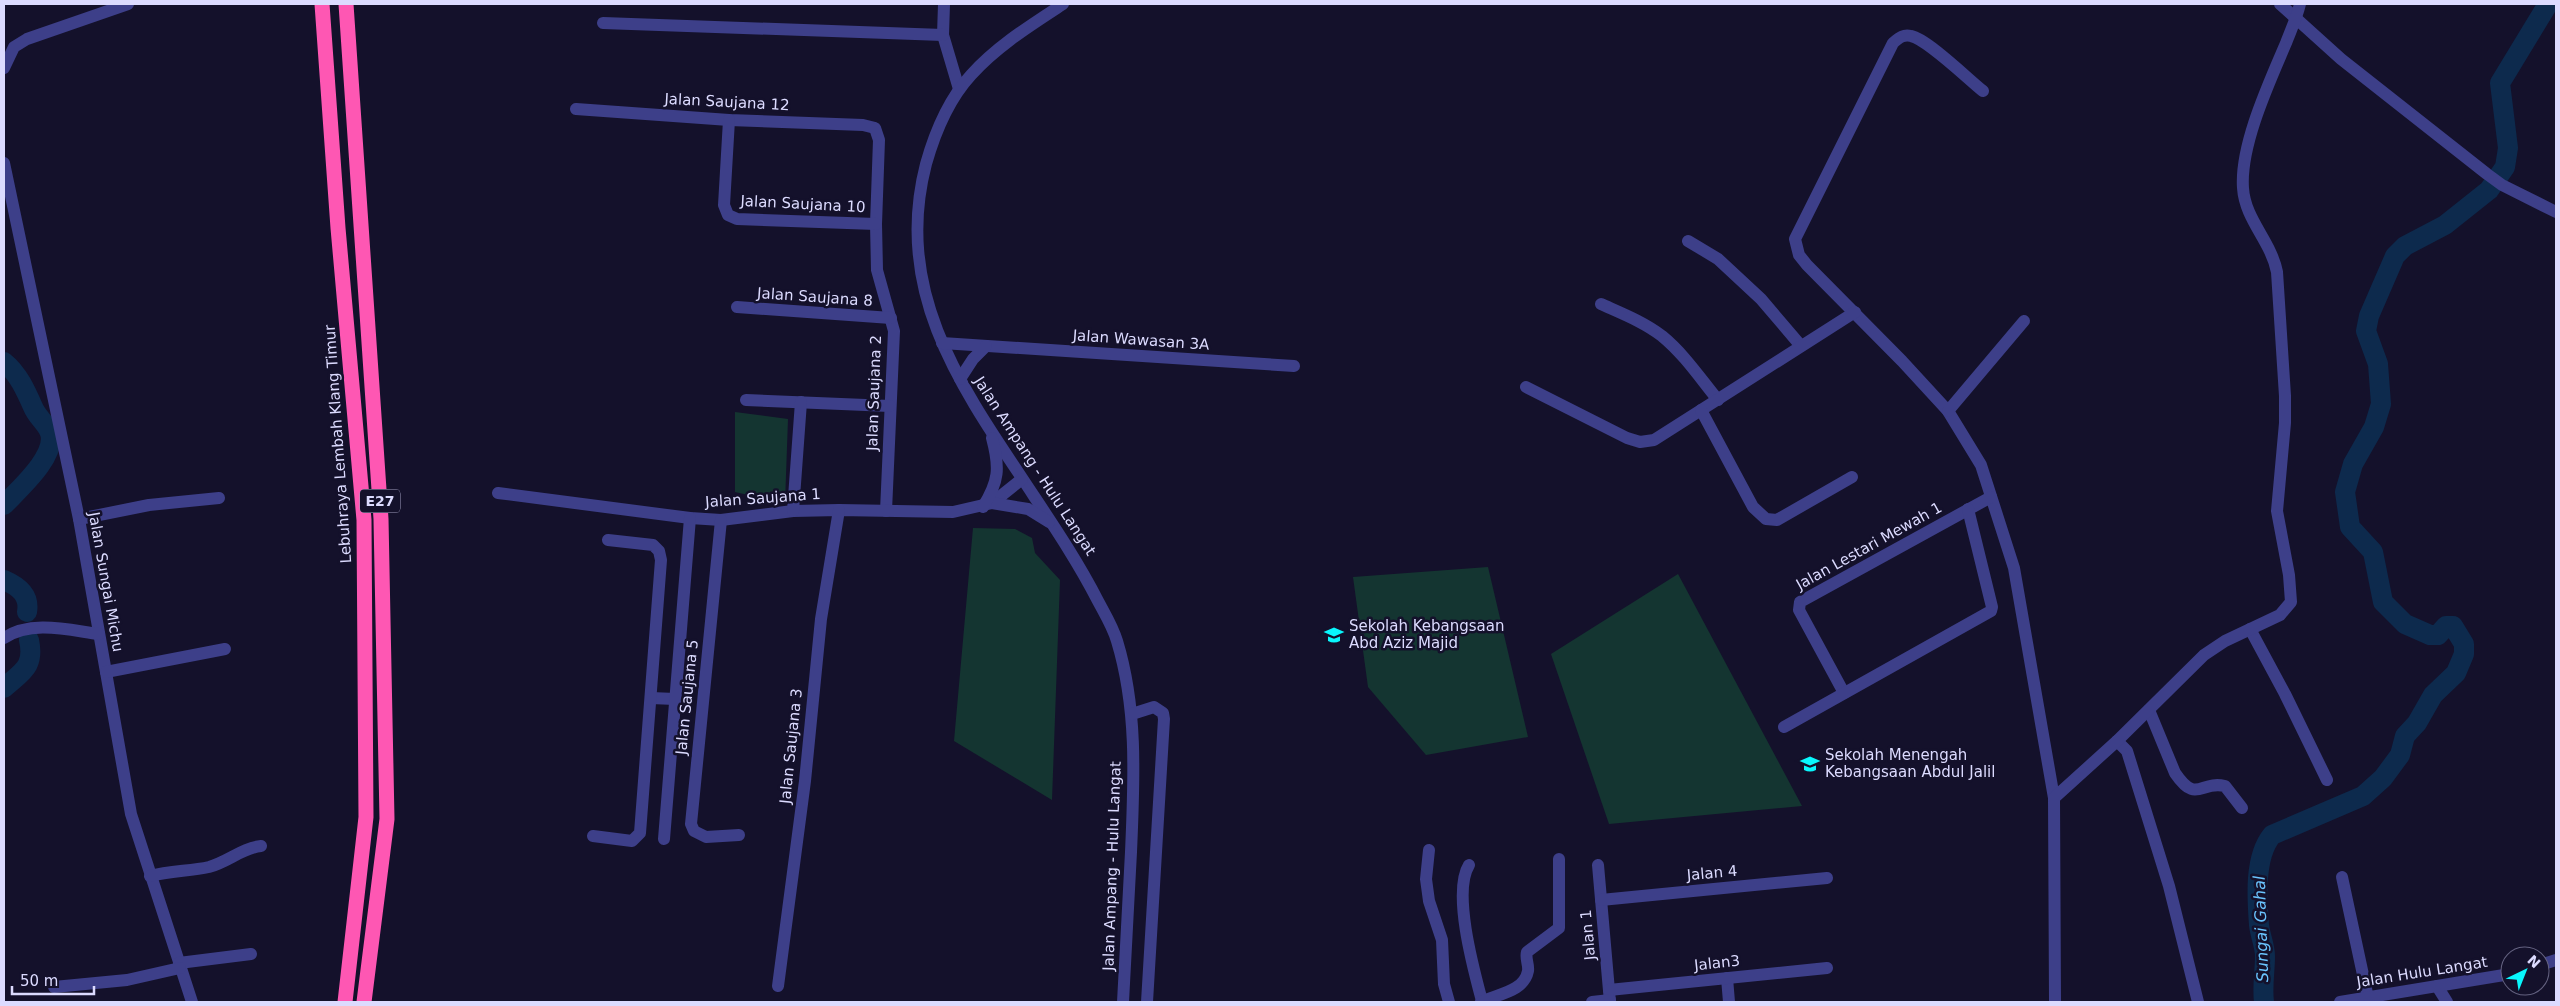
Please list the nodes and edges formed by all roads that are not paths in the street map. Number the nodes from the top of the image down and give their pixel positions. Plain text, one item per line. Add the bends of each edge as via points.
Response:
1 (128, 4) edge
2 (322, 4) edge
3 (346, 4) edge
4 (944, 4) edge
5 (1063, 4) edge
6 (2280, 4) edge
7 (2300, 4) edge
8 (2296, 18) junction
9 (603, 23) dead end
10 (943, 35) junction
11 (4, 68) edge
12 (959, 89) junction
13 (1983, 91) dead end
14 (576, 109) dead end
15 (729, 120) junction
16 (875, 128) joint
17 (4, 162) edge
18 (2556, 212) edge
19 (876, 224) junction
20 (1688, 241) dead end
21 (1601, 304) dead end
22 (737, 307) dead end
23 (1855, 312) junction
24 (891, 318) junction
25 (2024, 321) dead end
26 (942, 343) junction
27 (986, 346) junction
28 (1801, 346) junction
29 (1294, 366) dead end
30 (960, 379) junction
31 (1526, 387) dead end
32 (746, 400) dead end
33 (1718, 400) junction
34 (801, 402) junction
35 (890, 406) junction
36 (1701, 410) junction
37 (1948, 411) junction
38 (990, 429) junction
39 (1852, 477) dead end
40 (1022, 479) junction
41 (498, 493) dead end
42 (1991, 497) junction
43 (219, 498) dead end
44 (988, 505) junction
45 (1968, 509) junction
46 (839, 510) junction
47 (886, 511) junction
48 (793, 512) junction
49 (690, 518) junction
50 (79, 519) junction
51 (721, 520) junction
52 (1053, 524) junction
53 (608, 540) dead end
54 (2250, 629) junction
55 (100, 634) junction
56 (4, 638) edge
57 (225, 649) dead end
58 (106, 672) junction
59 (1844, 694) junction
60 (651, 698) junction
61 (675, 699) junction
62 (2149, 710) junction
63 (1132, 714) junction
64 (1784, 727) dead end
65 (2117, 741) junction
66 (2327, 780) dead end
67 (2054, 798) junction
68 (2242, 808) dead end
69 (739, 835) dead end
70 (593, 836) dead end
71 (664, 839) dead end
72 (261, 846) dead end
73 (1428, 850) dead end
74 (1559, 859) dead end
75 (1469, 865) dead end
76 (1598, 865) dead end
77 (150, 876) junction
78 (2342, 876) dead end
79 (1827, 878) dead end
80 (1601, 900) junction
81 (251, 954) dead end
82 (179, 966) junction
83 (1827, 968) dead end
84 (2500, 976) edge
85 (1727, 978) junction
86 (778, 986) dead end
87 (2437, 986) junction
88 (54, 987) dead end
89 (1610, 997) edge
90 (2406, 997) edge
91 (346, 998) edge
92 (2368, 998) junction
93 (365, 1000) edge
94 (192, 1002) edge
95 (1123, 1002) edge
96 (1147, 1002) edge
97 (1449, 1002) edge
98 (1482, 1002) edge
99 (1592, 1002) edge
100 (1729, 1002) edge
101 (2055, 1002) edge
102 (2198, 1002) edge
103 (2340, 1002) edge
104 (2447, 1002) edge

1 - 11 street via 27,39 14,47
2 - 91 highway, Lebuhraya Lembah Klang Timur / E27 via 364,520 366,817
3 - 93 highway, E27 via 382,529 387,819
4 - 10 street
5 - 12 street, Jalan Ampang - Hulu Langat via 1006,43 984,61
6 - 8 street
7 - 8 street
8 - 18 street via 2341,60 2487,174
8 - 54 street via 2265,93 2245,158 2243,188 2248,214 2275,262 2277,272 2285,405 2277,511 2292,594 2291,602 2280,615
9 - 10 street
10 - 12 street
12 - 26 street, Jalan Ampang - Hulu Langat via 932,142 916,210 918,264 926,299
13 - 23 street via 1924,43 1911,36 1901,36 1893,42 1795,240 1799,255 1807,265
14 - 15 street, Jalan Saujana 12
15 - 16 street, Jalan Saujana 12 via 863,124
15 - 19 street, Jalan Saujana 10 via 724,205 728,215 738,219
16 - 19 street, Jalan Saujana 2 via 879,140
17 - 50 street, Jalan Sungai Michu
19 - 24 street, Jalan Saujana 2 via 877,270
20 - 28 street via 1718,259 1754,292
21 - 33 street via 1662,336
22 - 24 street, Jalan Saujana 8
23 - 28 street
23 - 37 street
24 - 35 street, Jalan Saujana 2 via 894,331
25 - 37 street
26 - 27 street, Jalan Wawasan 3A
26 - 30 street, Jalan Ampang - Hulu Langat
27 - 29 street, Jalan Wawasan 3A
27 - 30 street via 973,358
28 - 33 street
30 - 38 street, Jalan Ampang - Hulu Langat
31 - 36 street via 1640,442 1654,440
32 - 34 street
33 - 36 street
34 - 35 street
34 - 48 street
35 - 47 street, Jalan Saujana 2
36 - 39 street via 1752,507 1766,520 1777,520
37 - 42 street via 1982,465
38 - 40 street, Jalan Ampang - Hulu Langat
38 - 44 street via 997,479
40 - 44 street, Jalan Saujana 1
40 - 52 street, Jalan Ampang - Hulu Langat
41 - 49 street, Jalan Saujana 1
42 - 45 street, Jalan Lestari Mewah 1
42 - 67 street via 2014,568
43 - 50 street
44 - 47 street, Jalan Saujana 1 via 953,512
44 - 52 street via 1028,509
45 - 59 street via 1992,610
45 - 59 street, Jalan Lestari Mewah 1 via 1800,602 1799,610
46 - 47 street, Jalan Saujana 1
46 - 48 street, Jalan Saujana 1
46 - 86 street, Jalan Saujana 3 via 821,619 805,781
48 - 51 street, Jalan Saujana 1
49 - 51 street, Jalan Saujana 1
49 - 61 street, Jalan Saujana 5
50 - 55 street, Jalan Sungai Michu
51 - 69 street, Jalan Saujana 5 via 691,824 694,831 706,836
52 - 63 street, Jalan Ampang - Hulu Langat via 1078,562 1114,633
53 - 60 street via 653,545 659,551
54 - 62 street via 2204,656
54 - 66 street via 2286,694
55 - 56 street via 26,628
55 - 58 street, Jalan Sungai Michu
57 - 58 street
58 - 77 street, Jalan Sungai Michu via 131,814
59 - 64 street
60 - 61 street
60 - 70 street via 640,833 632,841
61 - 71 street, Jalan Saujana 5
62 - 65 street
62 - 68 street via 2181,782 2190,790 2197,791 2225,786
63 - 95 street, Jalan Ampang - Hulu Langat via 1133,809
63 - 96 street via 1154,707 1164,719
65 - 67 street
65 - 102 street via 2127,751 2166,877
67 - 101 street
72 - 77 street via 250,847 210,866
73 - 97 street via 1426,879 1429,901 1442,940 1444,984
74 - 98 street via 1559,928 1528,952 1528,973 1522,983
75 - 98 street via 1462,895 1471,961
76 - 80 street, Jalan 1
77 - 82 street, Jalan Sungai Michu
78 - 92 street
79 - 80 street, Jalan 4
80 - 89 street, Jalan 1
81 - 82 street
82 - 88 street via 127,980
82 - 94 street, Jalan Sungai Michu
83 - 85 street, Jalan3
84 - 87 street, Jalan Hulu Langat
85 - 89 street, Jalan3
85 - 100 street
87 - 90 street, Jalan Hulu Langat
87 - 104 street
89 - 99 street, Jalan3
90 - 92 street, Jalan Hulu Langat
92 - 103 street, Jalan Hulu Langat

